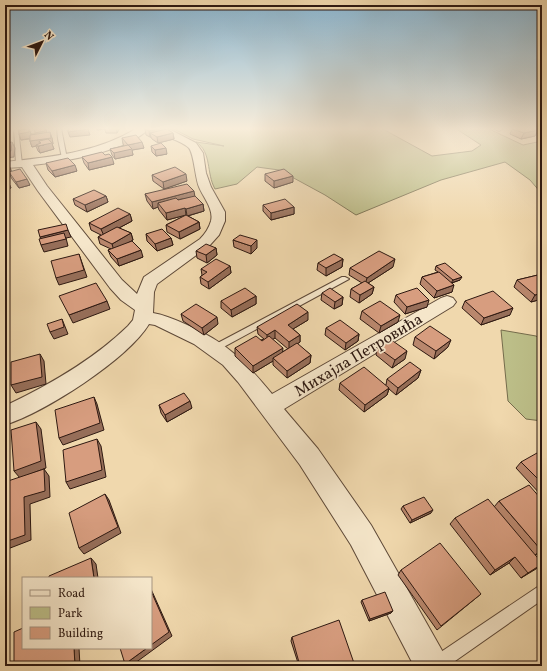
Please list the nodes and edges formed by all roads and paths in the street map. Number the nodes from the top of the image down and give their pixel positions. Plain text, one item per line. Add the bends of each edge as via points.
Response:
1 (22, 159) edge
2 (54, 159) edge
3 (198, 159) edge
4 (23, 163) junction
5 (5, 165) edge
6 (345, 279) dead end
7 (447, 302) dead end
8 (143, 312) junction
9 (216, 348) junction
10 (269, 407) junction
11 (5, 416) edge
12 (542, 591) edge
13 (432, 666) edge
14 (435, 666) edge

1 - 4 lane
2 - 4 street
3 - 8 street via 205,187 218,212 218,221 212,235 205,242 150,281 146,287
4 - 5 street
4 - 8 street via 116,284
6 - 9 lane
7 - 10 street, Михајла Петровића
8 - 9 street
8 - 11 street via 137,328 88,370
9 - 10 street via 245,376
10 - 13 street via 309,457 361,536
12 - 14 lane

